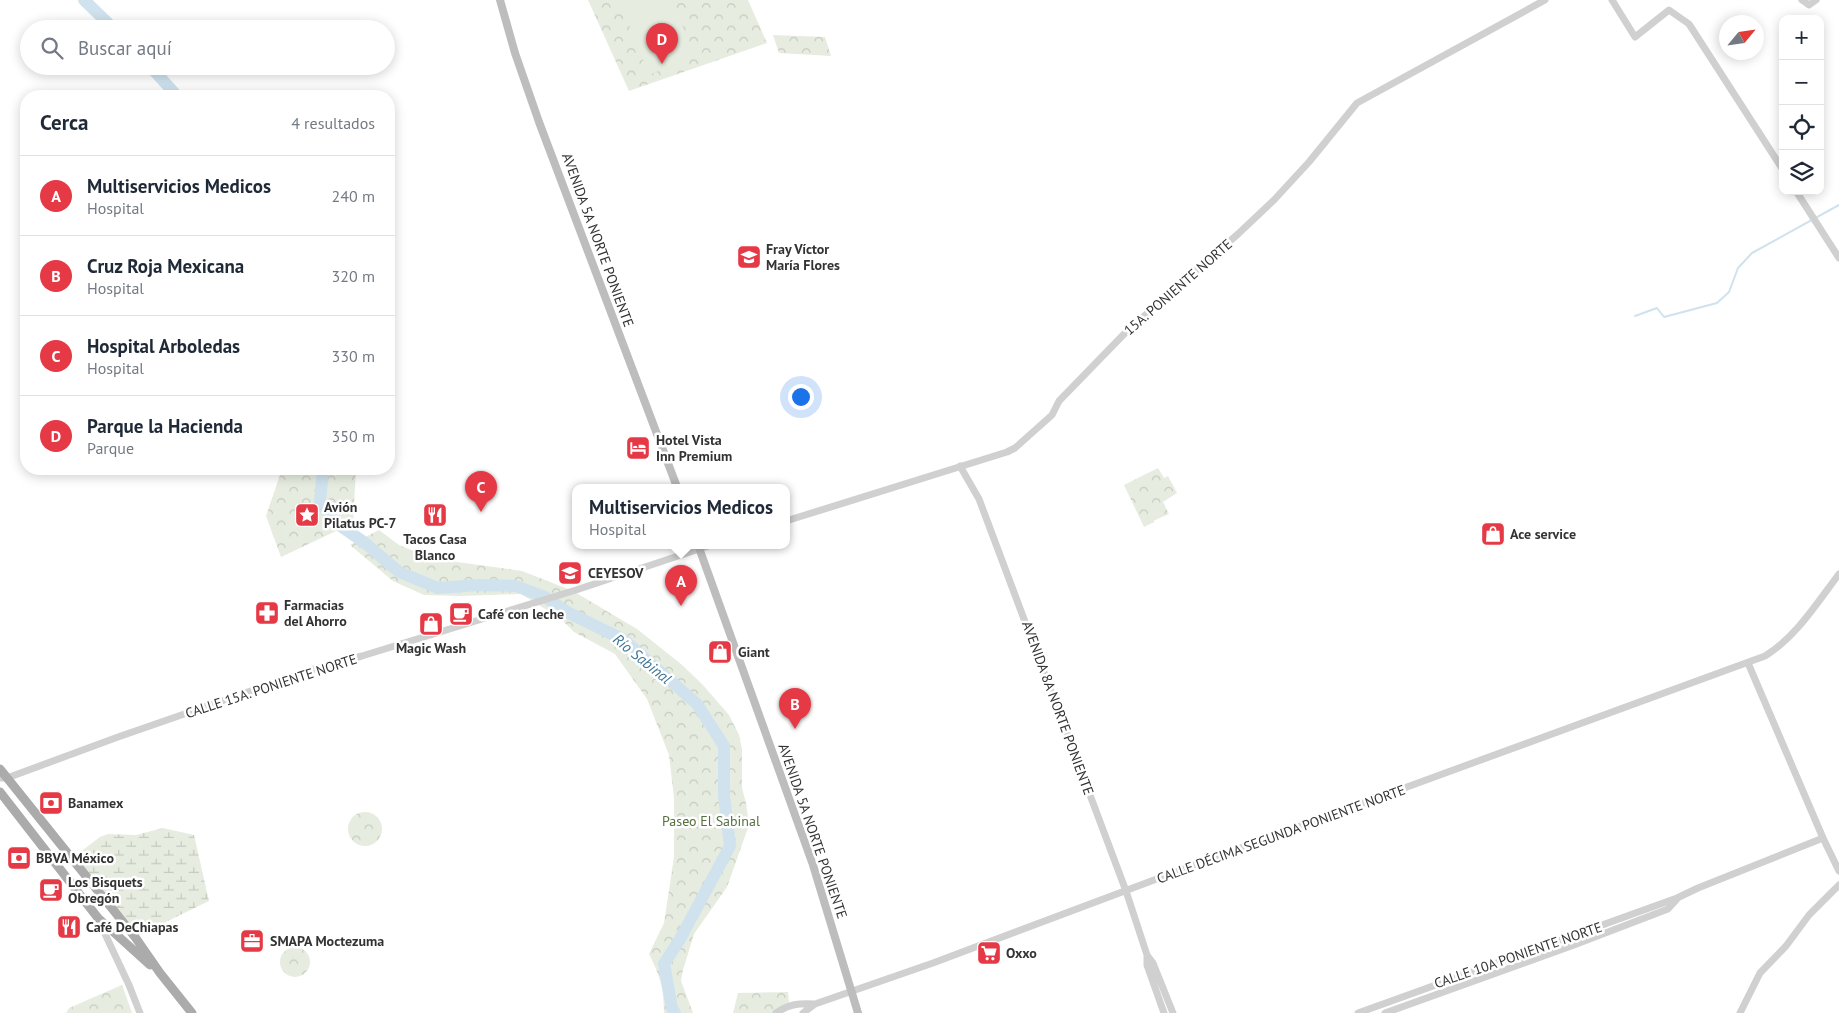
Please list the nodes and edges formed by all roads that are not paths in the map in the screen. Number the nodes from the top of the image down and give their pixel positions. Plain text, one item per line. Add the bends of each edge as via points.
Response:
1 (500, 0) edge
2 (1545, 0) edge
3 (1612, 0) edge
4 (1802, 0) edge
5 (1816, 0) edge
6 (1779, 164) edge
7 (1799, 195) edge
8 (1839, 258) edge
9 (960, 466) junction
10 (676, 484) edge
11 (790, 521) edge
12 (693, 549) edge
13 (700, 549) edge
14 (1839, 574) edge
15 (1748, 662) junction
16 (0, 770) edge
17 (3, 778) edge
18 (0, 792) edge
19 (1823, 838) junction
20 (1839, 872) edge
21 (1839, 885) edge
22 (1126, 891) junction
23 (1677, 898) junction
24 (98, 918) junction
25 (1147, 955) junction
26 (160, 973) junction
27 (852, 992) junction
28 (814, 1004) junction
29 (140, 1013) edge
30 (192, 1013) edge
31 (776, 1013) edge
32 (803, 1013) edge
33 (858, 1013) edge
34 (1164, 1013) edge
35 (1173, 1013) edge
36 (1358, 1013) edge
37 (1385, 1013) edge
38 (1740, 1013) edge

1 - 10 main road, AVENIDA 5A NORTE PONIENTE via 539,122
2 - 9 street, 15A. PONIENTE NORTE via 1356,103 1274,200 1126,332 1059,401 1052,415 1015,448
3 - 6 street via 1635,37 1669,10 1689,24
4 - 5 street via 1809,5
7 - 8 street
9 - 11 street, 15A. PONIENTE NORTE
9 - 22 street, AVENIDA 8A NORTE PONIENTE via 979,499
12 - 17 street, CALLE 15A. PONIENTE NORTE via 570,592 311,670
13 - 27 main road, AVENIDA 5A NORTE PONIENTE via 813,864
14 - 15 street, CALLE DÉCIMA SEGUNDA PONIENTE NORTE via 1777,648
15 - 19 street
15 - 22 street, CALLE DÉCIMA SEGUNDA PONIENTE NORTE
16 - 17 main road
17 - 26 main road via 135,937
18 - 24 main road
19 - 20 street
19 - 23 street, CALLE 10A PONIENTE NORTE
21 - 38 street via 1760,973
22 - 25 street, AVENIDA 8A NORTE PONIENTE
22 - 27 street, CALLE DÉCIMA SEGUNDA PONIENTE NORTE
23 - 36 street, CALLE 10A PONIENTE NORTE
23 - 37 street, CALLE 10A PONIENTE NORTE via 1668,909
24 - 26 main road
24 - 29 street
25 - 34 street, AVENIDA 8A NORTE PONIENTE via 1147,965
25 - 35 street, AVENIDA 8A NORTE PONIENTE
26 - 30 main road
27 - 28 street, CALLE DÉCIMA SEGUNDA PONIENTE NORTE
27 - 33 main road, AVENIDA 5A NORTE PONIENTE
28 - 31 street, CALLE DÉCIMA SEGUNDA PONIENTE NORTE via 788,1005
28 - 32 street, CALLE DÉCIMA SEGUNDA PONIENTE NORTE

